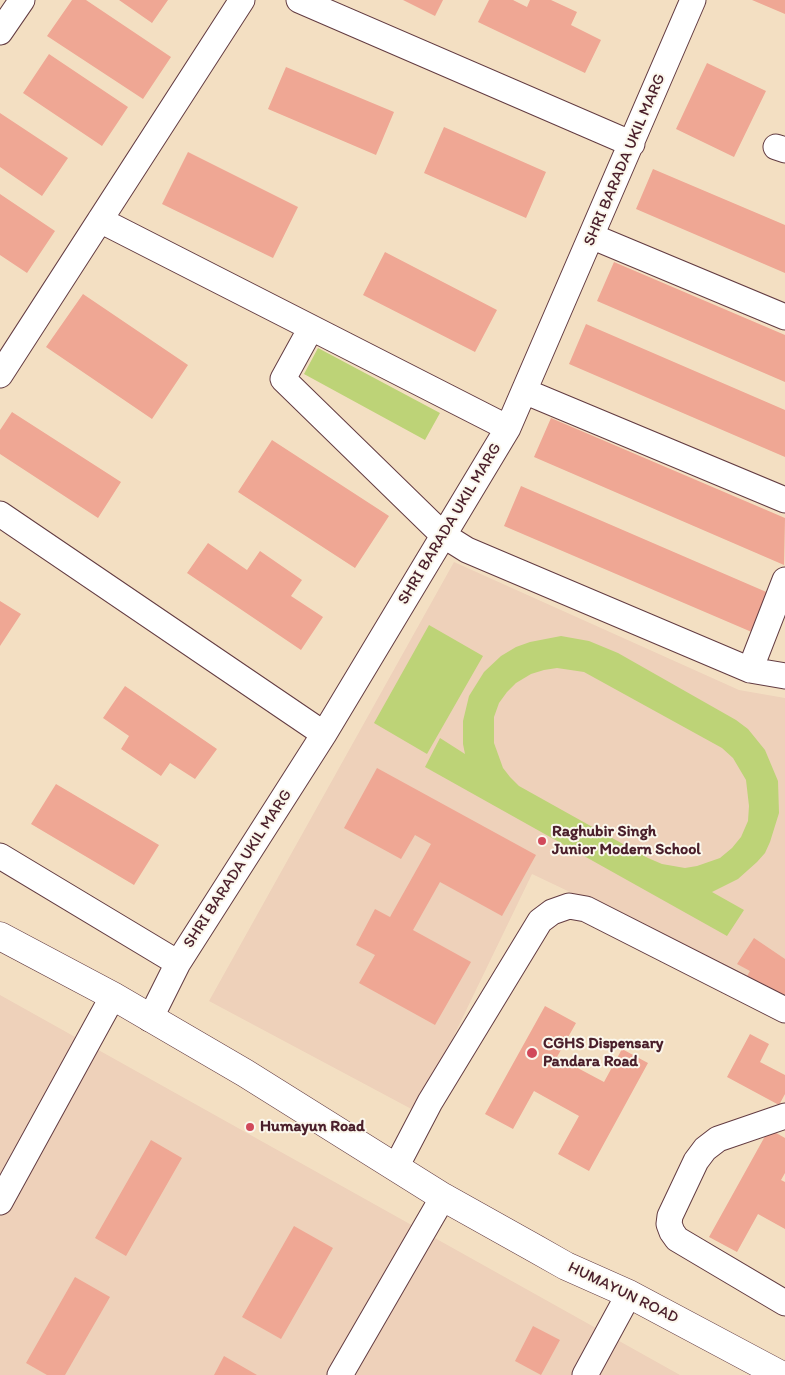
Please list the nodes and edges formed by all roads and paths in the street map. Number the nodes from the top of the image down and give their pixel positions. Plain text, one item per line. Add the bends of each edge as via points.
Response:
1 (22, 0) edge
2 (242, 0) edge
3 (300, 0) edge
4 (693, 0) edge
5 (0, 32) edge
6 (632, 144) junction
7 (100, 220) junction
8 (592, 236) junction
9 (785, 317) edge
10 (312, 328) junction
11 (0, 374) edge
12 (524, 391) junction
13 (508, 428) junction
14 (785, 500) edge
15 (0, 514) edge
16 (443, 535) junction
17 (785, 580) edge
18 (750, 670) junction
19 (785, 676) edge
20 (324, 734) junction
21 (0, 856) edge
22 (0, 936) edge
23 (178, 963) junction
24 (113, 996) junction
25 (785, 1010) edge
26 (150, 1019) junction
27 (785, 1116) edge
28 (396, 1167) junction
29 (443, 1197) junction
30 (0, 1202) edge
31 (629, 1294) junction
32 (785, 1303) edge
33 (340, 1375) edge
34 (585, 1375) edge
35 (781, 1375) edge

1 - 5 street
2 - 7 street
3 - 6 street
4 - 6 street, SHRI BARADA UKIL MARG
6 - 8 street, SHRI BARADA UKIL MARG
7 - 10 street
7 - 11 street
8 - 9 street
8 - 12 street, SHRI BARADA UKIL MARG
10 - 13 street
10 - 16 street via 283,379
12 - 13 street, SHRI BARADA UKIL MARG
12 - 14 street
13 - 16 street, SHRI BARADA UKIL MARG
15 - 20 street
16 - 18 street via 467,550
16 - 20 street, SHRI BARADA UKIL MARG
17 - 18 street
18 - 19 street
20 - 23 street, SHRI BARADA UKIL MARG
21 - 23 street
22 - 24 street, HUMAYUN ROAD
23 - 26 street, SHRI BARADA UKIL MARG
24 - 26 street, HUMAYUN ROAD
24 - 30 street
25 - 28 street via 586,909 568,906 552,912 540,921 430,1102
26 - 28 street, HUMAYUN ROAD via 245,1073
27 - 32 street via 718,1139 705,1150 696,1161 669,1224 677,1239
28 - 29 street, HUMAYUN ROAD
29 - 31 street, HUMAYUN ROAD via 566,1266
29 - 33 street
31 - 34 street
31 - 35 street, HUMAYUN ROAD

